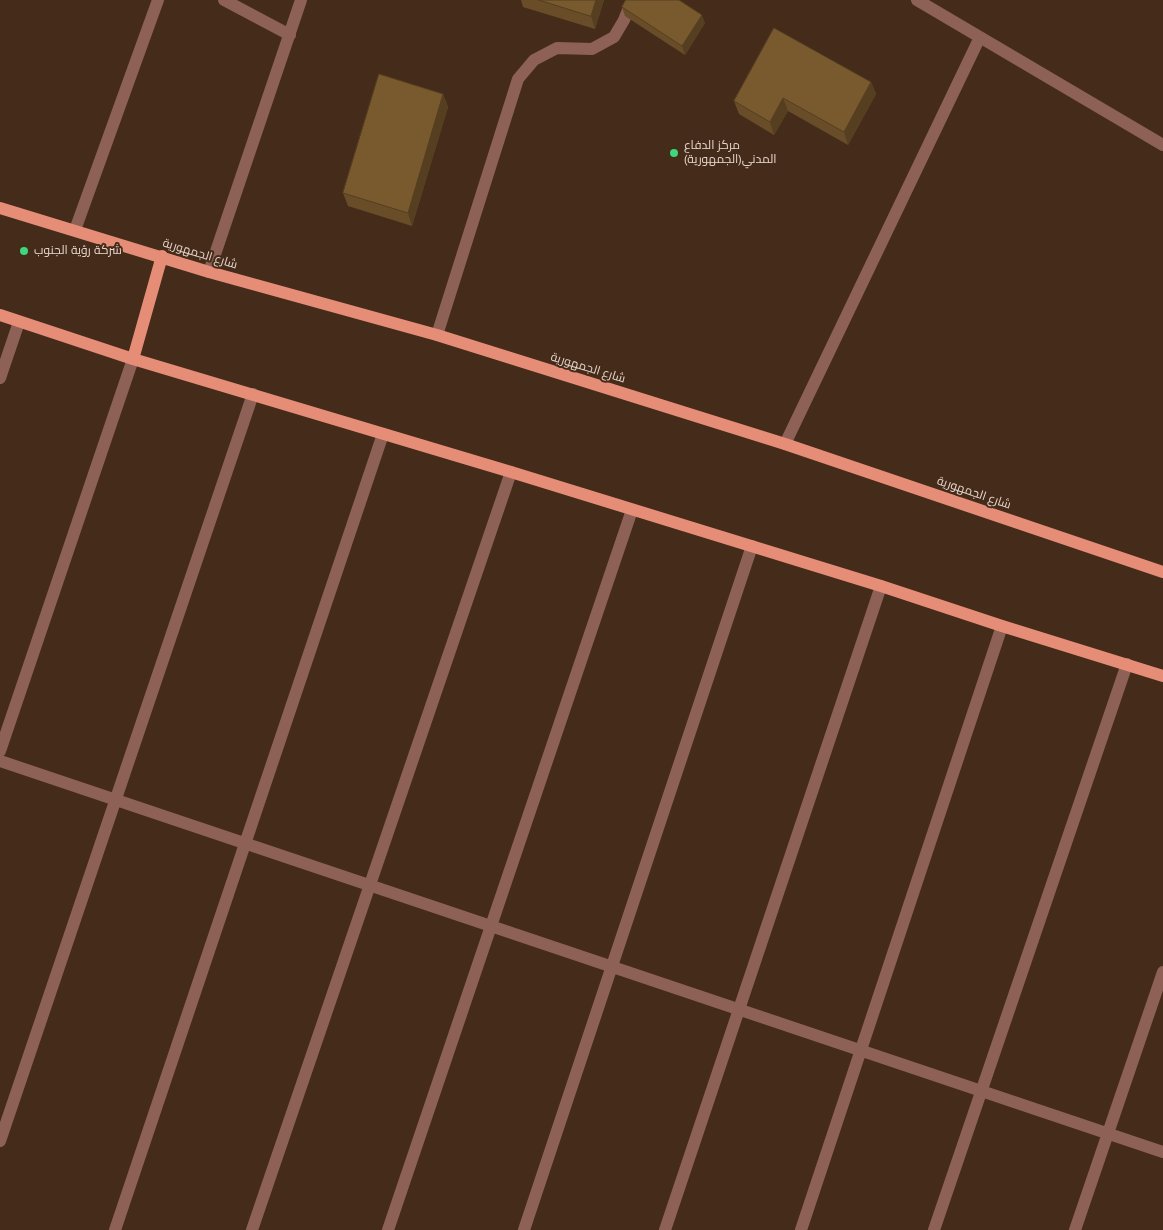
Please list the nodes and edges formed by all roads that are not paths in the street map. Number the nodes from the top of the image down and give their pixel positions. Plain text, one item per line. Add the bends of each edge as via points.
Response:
1 (158, 0) edge
2 (224, 0) edge
3 (632, 0) edge
4 (917, 0) edge
5 (303, 2) edge
6 (290, 34) junction
7 (980, 37) junction
8 (1163, 145) edge
9 (0, 208) edge
10 (75, 230) junction
11 (162, 256) junction
12 (209, 272) junction
13 (0, 315) edge
14 (19, 322) junction
15 (437, 335) junction
16 (133, 359) junction
17 (0, 378) edge
18 (253, 394) junction
19 (383, 434) junction
20 (786, 444) junction
21 (511, 472) junction
22 (632, 510) junction
23 (752, 546) junction
24 (1163, 572) edge
25 (881, 586) junction
26 (1002, 626) junction
27 (1126, 664) junction
28 (1163, 676) edge
29 (0, 751) edge
30 (0, 761) edge
31 (115, 800) junction
32 (245, 844) junction
33 (370, 886) junction
34 (491, 926) junction
35 (612, 967) junction
36 (1163, 972) edge
37 (739, 1010) junction
38 (861, 1051) junction
39 (982, 1091) junction
40 (1108, 1134) junction
41 (0, 1141) edge
42 (1163, 1152) edge
43 (115, 1230) edge
44 (252, 1230) edge
45 (388, 1230) edge
46 (524, 1230) edge
47 (665, 1230) edge
48 (801, 1230) edge
49 (934, 1230) edge
50 (1075, 1230) edge

1 - 10 street
2 - 6 street
3 - 15 street via 614,37 592,49 557,48 534,60 518,79
4 - 7 street
5 - 6 street
6 - 12 street
7 - 8 street
7 - 20 street
9 - 10 main road, شارع الجمهورية
10 - 11 main road, شارع الجمهورية
11 - 12 main road, شارع الجمهورية
11 - 16 main road
12 - 15 main road, شارع الجمهورية
13 - 14 main road
14 - 16 main road
14 - 17 street
15 - 20 main road, شارع الجمهورية
16 - 18 main road
16 - 29 street
18 - 19 main road
18 - 31 street
19 - 21 main road
19 - 32 street
20 - 24 main road, شارع الجمهورية
21 - 22 main road
21 - 33 street
22 - 23 main road
22 - 34 street
23 - 25 main road
23 - 35 street
25 - 26 main road
25 - 37 street
26 - 27 main road
26 - 38 street
27 - 28 main road
27 - 39 street
30 - 31 street
31 - 32 street
31 - 41 street
32 - 33 street
32 - 43 street
33 - 34 street
33 - 44 street
34 - 35 street
34 - 45 street
35 - 37 street
35 - 46 street
36 - 40 street
37 - 38 street
37 - 47 street
38 - 39 street
38 - 48 street
39 - 40 street
39 - 49 street
40 - 42 street
40 - 50 street

